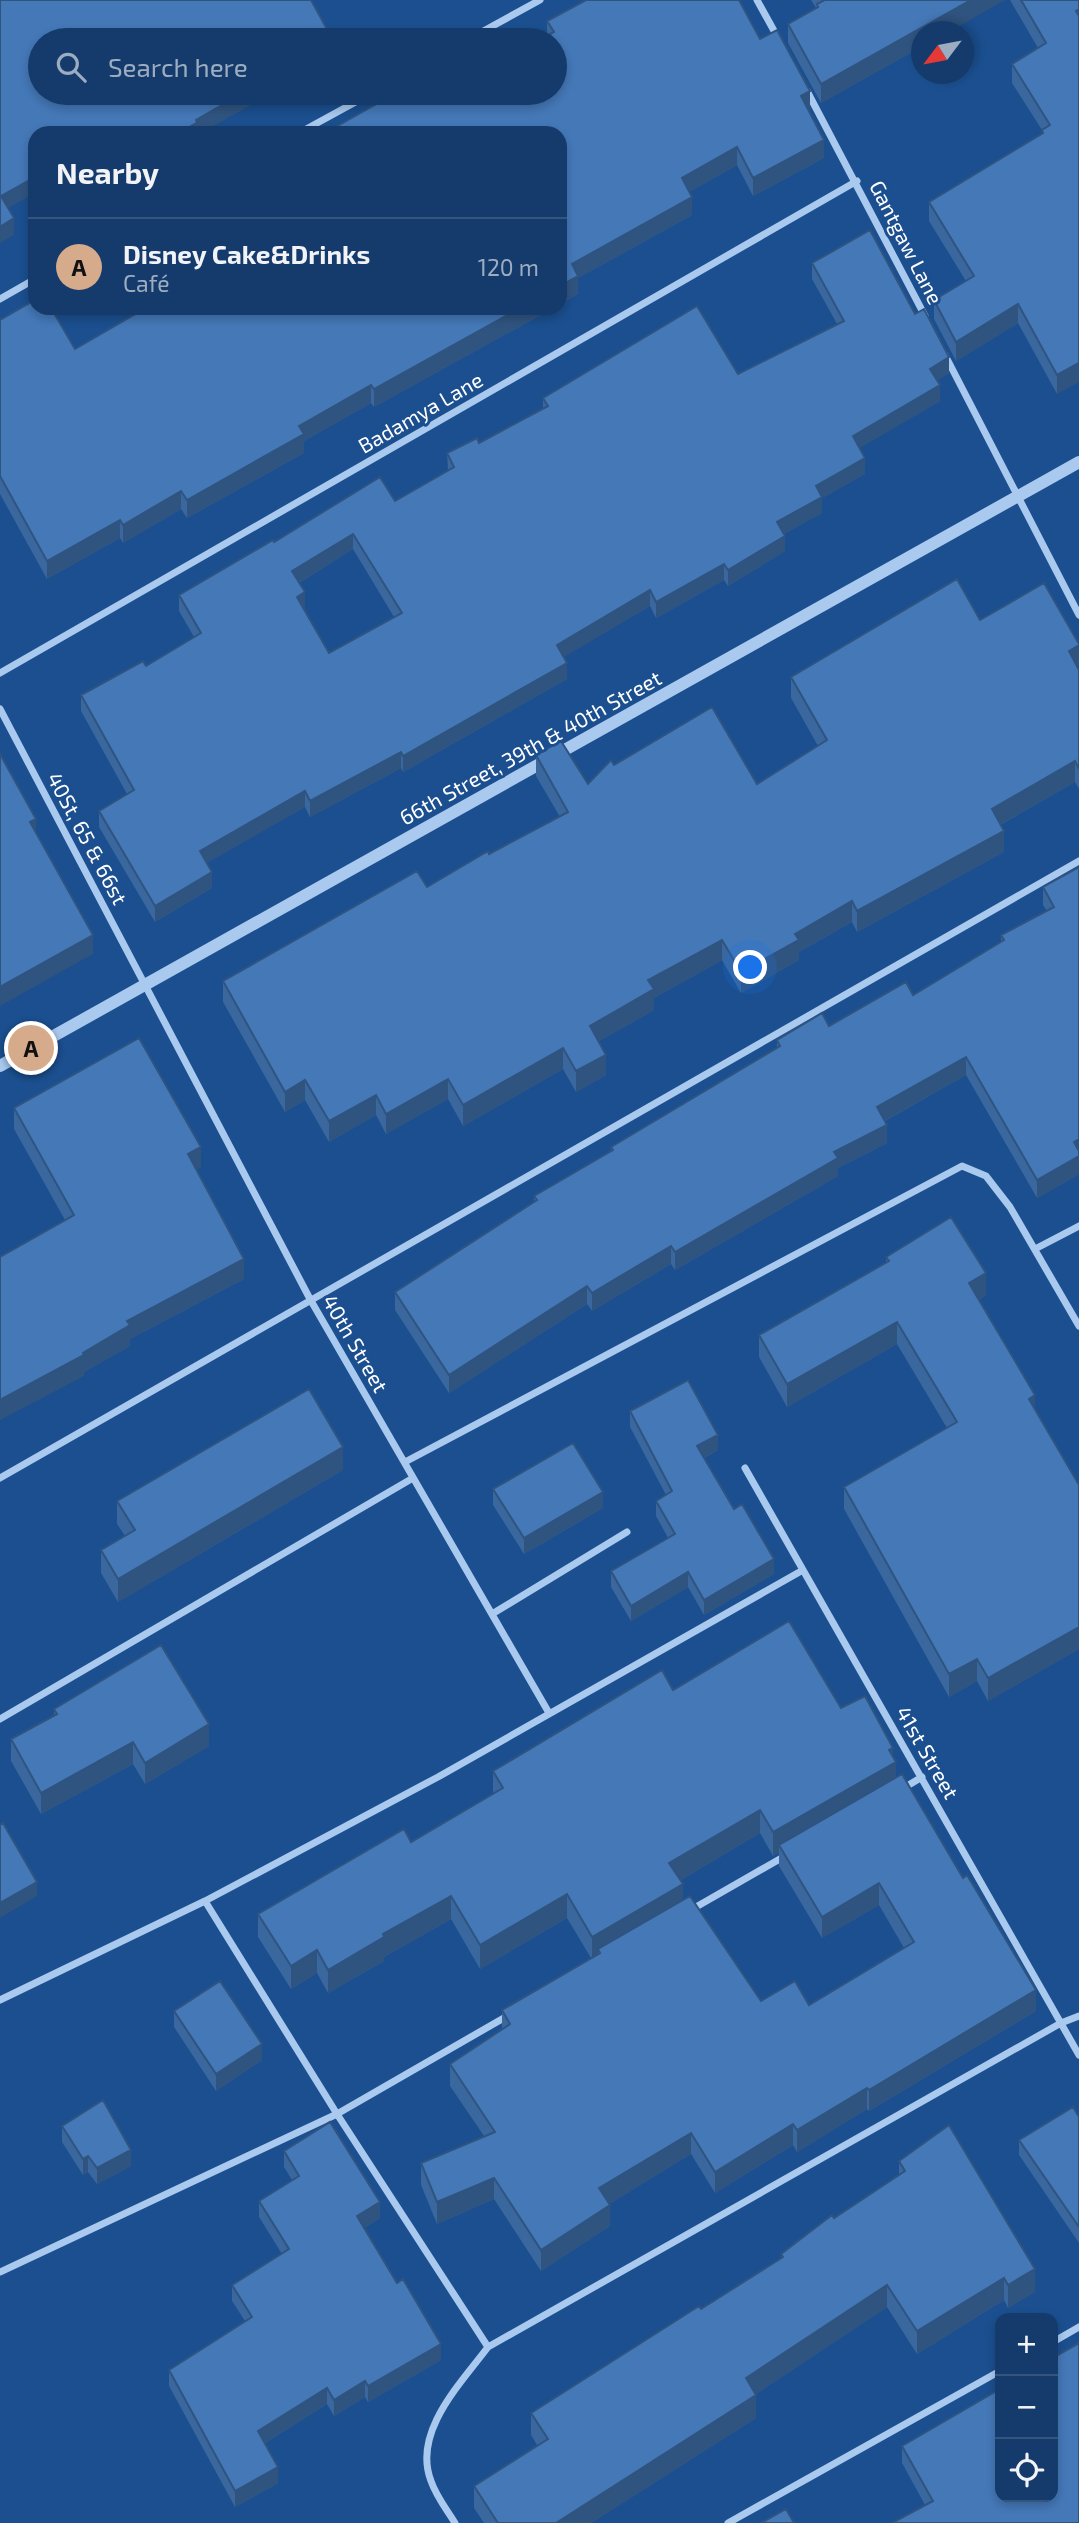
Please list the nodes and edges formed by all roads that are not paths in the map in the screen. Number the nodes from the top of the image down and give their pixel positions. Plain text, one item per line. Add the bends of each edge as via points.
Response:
1 (540, 0) edge
2 (757, 0) edge
3 (489, 28) edge
4 (784, 48) edge
5 (804, 85) edge
6 (350, 105) edge
7 (312, 126) edge
8 (857, 181) junction
9 (28, 283) edge
10 (0, 299) edge
11 (930, 326) edge
12 (942, 350) edge
13 (1079, 461) edge
14 (1016, 497) junction
15 (1079, 615) edge
16 (0, 674) edge
17 (0, 709) edge
18 (1079, 861) edge
19 (145, 984) junction
20 (0, 1066) edge
21 (1079, 1226) edge
22 (1035, 1250) junction
23 (310, 1299) junction
24 (1079, 1326) edge
25 (405, 1462) junction
26 (745, 1468) dead end
27 (0, 1478) edge
28 (413, 1478) junction
29 (627, 1532) dead end
30 (803, 1570) junction
31 (492, 1614) junction
32 (549, 1713) junction
33 (0, 1718) edge
34 (922, 1777) junction
35 (898, 1791) edge
36 (791, 1853) edge
37 (205, 1901) junction
38 (683, 1915) edge
39 (0, 2000) edge
40 (516, 2011) edge
41 (1079, 2016) edge
42 (1061, 2023) junction
43 (1079, 2054) edge
44 (337, 2114) junction
45 (0, 2273) edge
46 (1079, 2327) edge
47 (1058, 2339) edge
48 (488, 2347) junction
49 (995, 2374) edge
50 (455, 2523) edge
51 (728, 2523) edge

1 - 3 street
2 - 4 street
5 - 8 street, Gantgaw Lane
6 - 7 street
8 - 11 street, Gantgaw Lane
8 - 16 street, Badamya Lane
9 - 10 street
12 - 14 street
13 - 14 street, 66th Street, 39th & 40th Street
14 - 15 street
14 - 19 street, 66th Street, 39th & 40th Street
17 - 19 street, 40St, 65 & 66st
18 - 23 street
19 - 20 street, 66th Street, 39th & 40th Street
19 - 23 street, 40th Street
21 - 22 street
22 - 24 street
22 - 25 street via 986,1176 962,1166
23 - 25 street, 40th Street
23 - 27 street
25 - 28 street, 40th Street
26 - 30 street, 41st Street
28 - 31 street, 40th Street
28 - 33 street
29 - 31 street
30 - 32 street
30 - 34 street, 41st Street
31 - 32 street, 40th Street
32 - 37 street
34 - 35 street
34 - 42 street, 41st Street
36 - 38 street
37 - 39 street
37 - 44 street
40 - 44 street
41 - 42 street
42 - 43 street, 41st Street
42 - 48 street
44 - 45 street
44 - 48 street
46 - 47 street
48 - 50 street via 430,2432 430,2479
49 - 51 street

